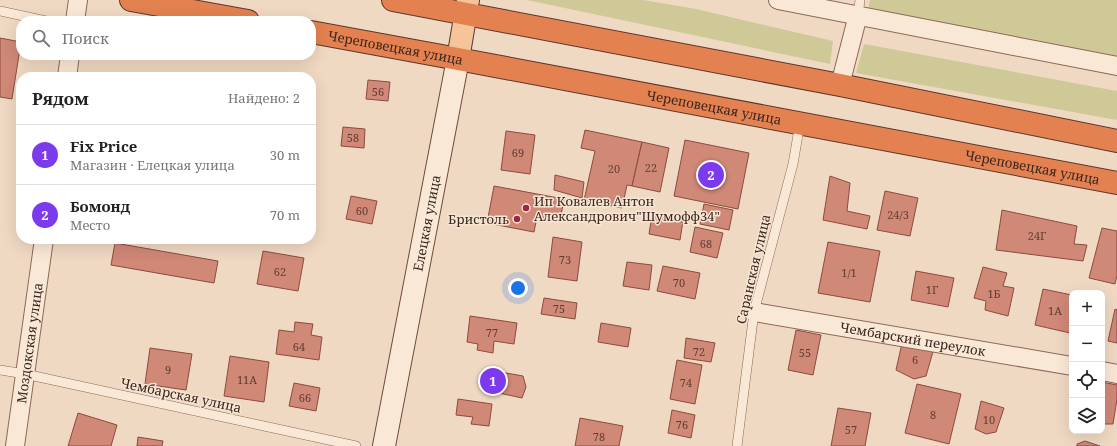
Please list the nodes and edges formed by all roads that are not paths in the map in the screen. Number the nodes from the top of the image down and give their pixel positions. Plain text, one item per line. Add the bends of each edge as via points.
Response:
1 (78, 0) edge
2 (131, 0) edge
3 (393, 0) edge
4 (778, 0) edge
5 (467, 7) edge
6 (859, 7) edge
7 (0, 11) edge
8 (23, 16) edge
9 (76, 16) edge
10 (220, 16) edge
11 (316, 33) edge
12 (458, 59) junction
13 (69, 60) edge
14 (1117, 66) edge
15 (68, 72) edge
16 (840, 85) junction
17 (800, 124) junction
18 (1117, 141) edge
19 (1117, 183) edge
20 (43, 244) edge
21 (754, 312) junction
22 (1069, 365) edge
23 (0, 370) edge
24 (1105, 372) edge
25 (25, 374) junction
26 (1117, 374) edge
27 (14, 446) edge
28 (356, 446) edge
29 (384, 446) edge
30 (737, 446) edge

1 - 9 street
2 - 10 highway
3 - 5 highway
4 - 6 street
5 - 12 main road, Елецкая улица
5 - 16 highway
6 - 14 street
6 - 16 street
7 - 8 lane
11 - 12 highway, Череповецкая улица
12 - 17 highway, Череповецкая улица
12 - 29 main road, Елецкая улица
13 - 15 street
16 - 18 highway
17 - 19 highway, Череповецкая улица
17 - 21 lane, Саранская улица via 793,164
20 - 25 street, Моздокская улица
21 - 22 street, Чембарский переулок
21 - 30 lane, Саранская улица
23 - 25 lane, Чембарская улица
24 - 26 street
25 - 27 street, Моздокская улица
25 - 28 lane, Чембарская улица

